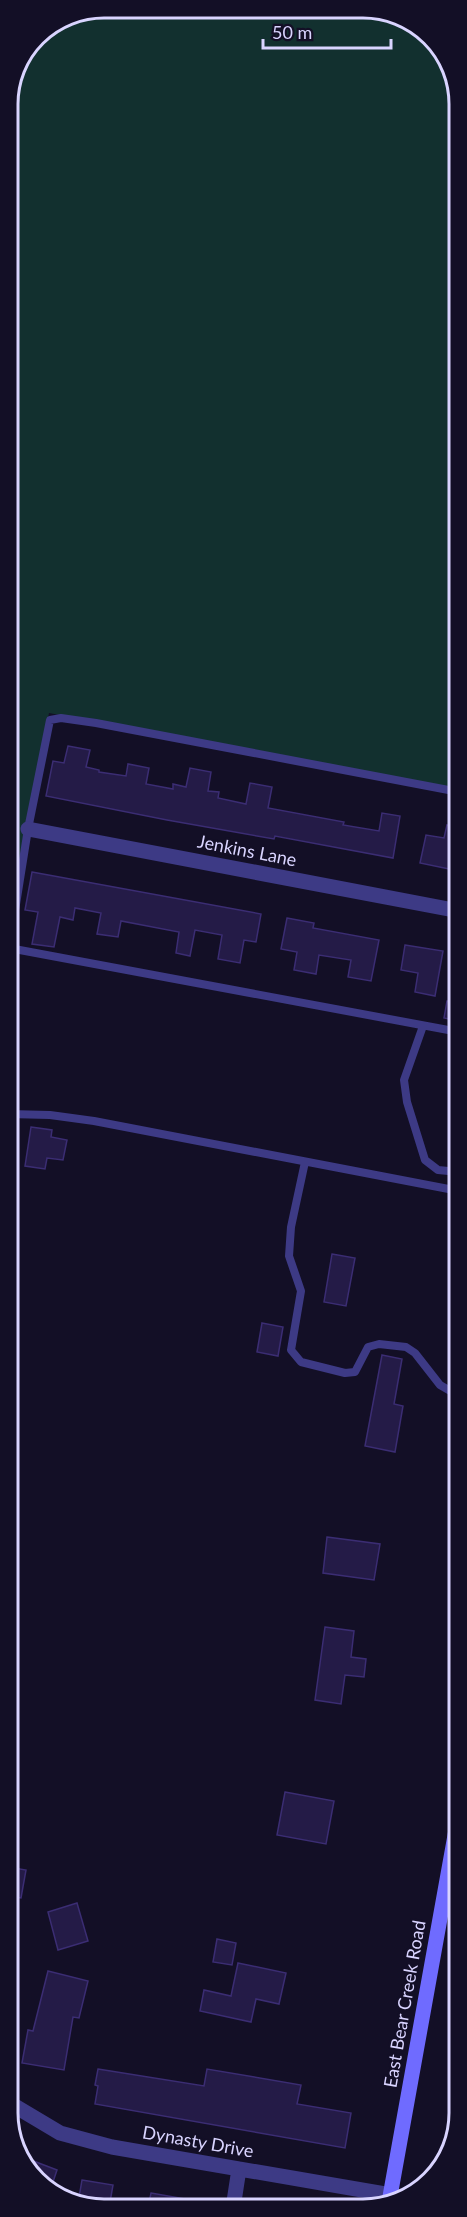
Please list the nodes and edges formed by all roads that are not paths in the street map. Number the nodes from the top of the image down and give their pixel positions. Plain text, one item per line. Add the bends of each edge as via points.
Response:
1 (449, 790) edge
2 (28, 829) junction
3 (18, 892) edge
4 (449, 909) edge
5 (18, 950) edge
6 (423, 1026) junction
7 (449, 1030) edge
8 (18, 1114) edge
9 (305, 1162) junction
10 (449, 1171) edge
11 (449, 1189) edge
12 (449, 1390) edge
13 (449, 1869) edge
14 (18, 2108) edge
15 (239, 2169) junction
16 (391, 2194) edge
17 (382, 2197) edge
18 (234, 2199) edge

1 - 2 lane via 61,718 50,720
2 - 3 lane
2 - 4 street, Jenkins Lane
5 - 6 lane
6 - 7 lane
6 - 10 lane via 404,1080 407,1102 425,1160 438,1170
8 - 9 lane via 94,1121
9 - 11 lane
9 - 12 lane via 291,1227 289,1256 301,1291 291,1350 301,1362 345,1373 355,1372 368,1347 406,1347
13 - 16 main road, East Bear Creek Road
14 - 15 street, Dynasty Drive via 60,2133 112,2147
15 - 17 street, Dynasty Drive
15 - 18 street

